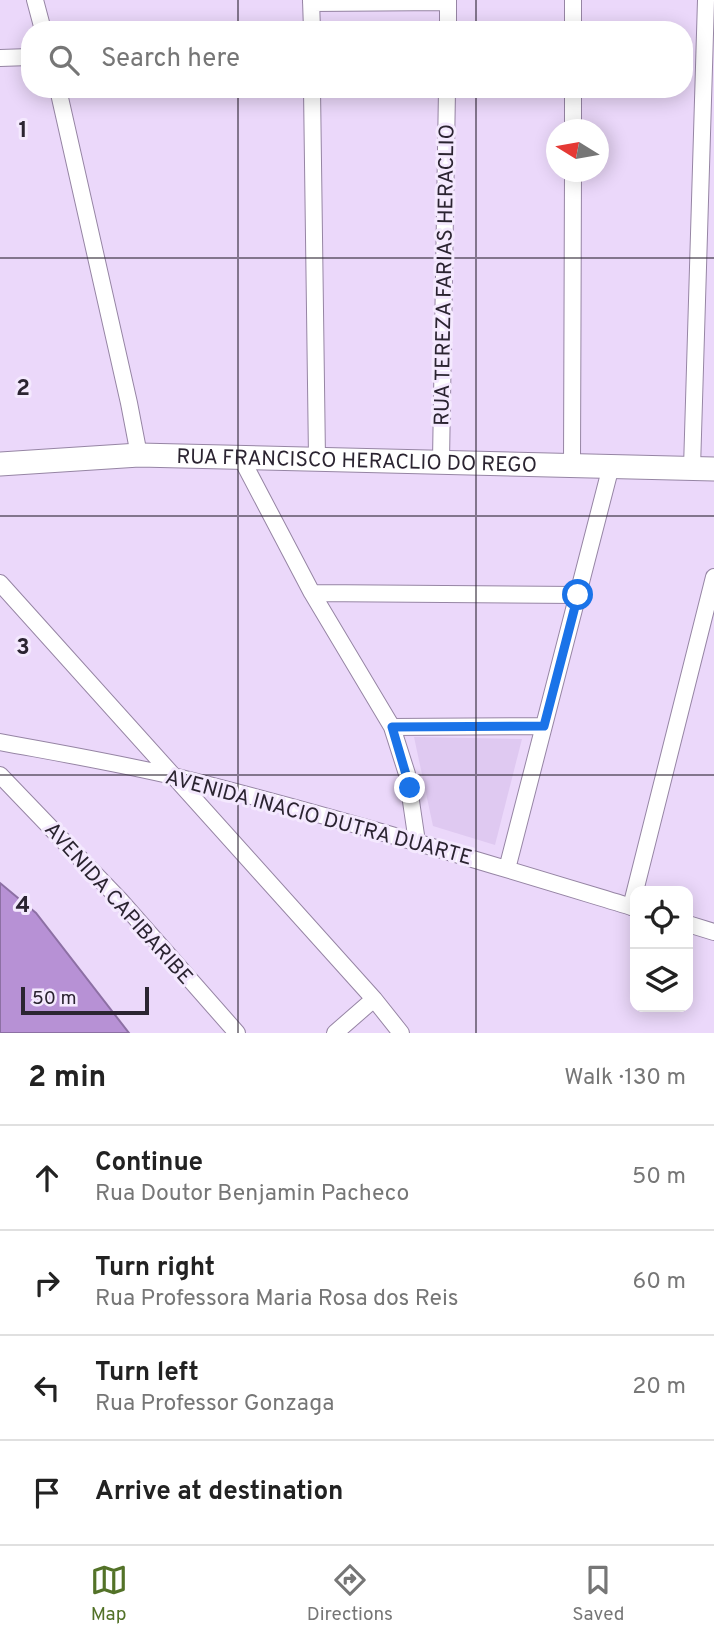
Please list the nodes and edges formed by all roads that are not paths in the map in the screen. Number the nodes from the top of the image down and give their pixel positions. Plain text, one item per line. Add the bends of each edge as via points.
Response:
1 (36, 0) edge
2 (573, 0) edge
3 (706, 0) edge
4 (311, 1) edge
5 (448, 1) edge
6 (41, 21) edge
7 (312, 21) edge
8 (448, 21) edge
9 (573, 21) edge
10 (21, 57) edge
11 (0, 58) edge
12 (60, 98) edge
13 (312, 98) edge
14 (447, 98) edge
15 (573, 98) edge
16 (573, 119) edge
17 (573, 182) edge
18 (139, 455) junction
19 (240, 456) junction
20 (317, 458) junction
21 (441, 461) junction
22 (0, 464) edge
23 (572, 464) junction
24 (611, 466) junction
25 (703, 469) edge
26 (714, 577) edge
27 (0, 583) edge
28 (312, 593) junction
29 (578, 595) junction
30 (544, 726) junction
31 (392, 727) junction
32 (0, 741) edge
33 (0, 775) edge
34 (174, 776) junction
35 (417, 842) junction
36 (507, 869) junction
37 (638, 886) edge
38 (630, 906) edge
39 (693, 926) edge
40 (714, 932) edge
41 (374, 999) junction
42 (237, 1033) edge
43 (335, 1033) edge
44 (401, 1033) edge

1 - 6 street
2 - 9 street
3 - 25 street
4 - 5 street
4 - 7 street
5 - 8 street
10 - 11 street
12 - 18 street
13 - 20 street
14 - 21 street, RUA TEREZA FARIAS HERACLIO
15 - 16 street
17 - 23 street
18 - 19 street, RUA FRANCISCO HERACLIO DO REGO
18 - 22 street, RUA FRANCISCO HERACLIO DO REGO
19 - 20 street, RUA FRANCISCO HERACLIO DO REGO
19 - 28 street
20 - 21 street, RUA FRANCISCO HERACLIO DO REGO
21 - 23 street, RUA FRANCISCO HERACLIO DO REGO
23 - 24 street, RUA FRANCISCO HERACLIO DO REGO
24 - 25 street, RUA FRANCISCO HERACLIO DO REGO
24 - 29 street
26 - 37 street
27 - 34 street
28 - 29 street
28 - 31 street
29 - 30 street
30 - 31 street
30 - 36 street
31 - 35 street via 407,774
32 - 34 street, AVENIDA INACIO DUTRA DUARTE
33 - 42 street, AVENIDA CAPIBARIBE via 120,900
34 - 35 street, AVENIDA INACIO DUTRA DUARTE
34 - 41 street
35 - 36 street, AVENIDA INACIO DUTRA DUARTE
36 - 38 street, AVENIDA INACIO DUTRA DUARTE
39 - 40 street
41 - 43 street
41 - 44 street

